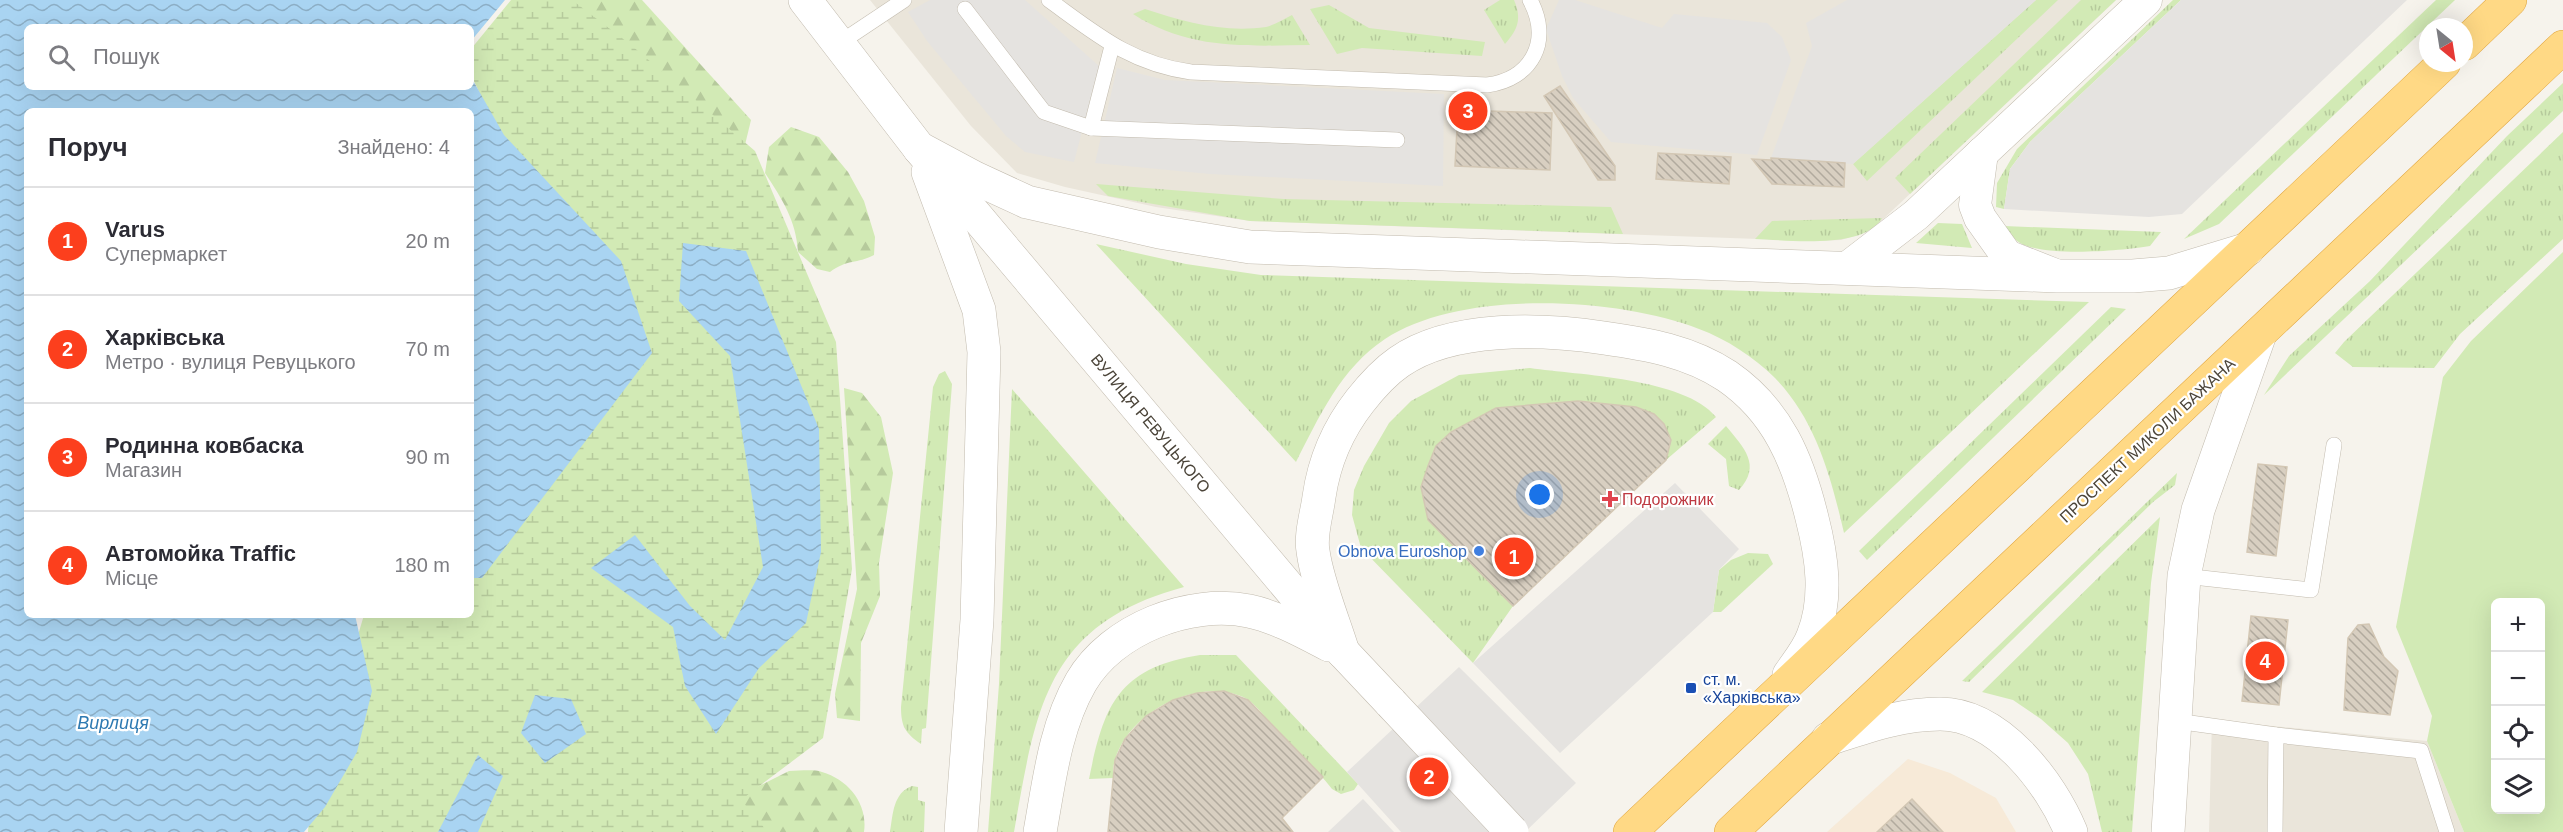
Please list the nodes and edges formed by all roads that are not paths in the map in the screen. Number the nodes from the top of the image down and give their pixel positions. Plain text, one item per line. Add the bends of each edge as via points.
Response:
1 (805, 0) edge
2 (904, 0) edge
3 (1049, 0) edge
4 (1530, 0) edge
5 (2146, 0) edge
6 (2510, 0) edge
7 (965, 9) dead end
8 (2473, 35) edge
9 (838, 44) junction
10 (1112, 46) junction
11 (2563, 47) edge
12 (2435, 72) edge
13 (1091, 128) junction
14 (1397, 140) dead end
15 (919, 148) junction
16 (1982, 153) junction
17 (2248, 249) junction
18 (1847, 268) junction
19 (2057, 276) junction
20 (2260, 334) junction
21 (2334, 445) dead end
22 (2184, 576) junction
23 (1343, 652) junction
24 (1782, 687) junction
25 (2176, 721) junction
26 (2276, 735) junction
27 (1828, 739) junction
28 (961, 832) edge
29 (1040, 832) edge
30 (1512, 832) edge
31 (1630, 832) edge
32 (1731, 832) edge
33 (2071, 832) edge
34 (2168, 832) edge
35 (2275, 832) edge
36 (2447, 832) edge

1 - 9 street, ВУЛИЦЯ РЕВУЦЬКОГО
2 - 9 lane
3 - 10 lane
4 - 10 lane via 1536,10 1538,32 1532,59 1520,75 1487,85 1191,72 1161,68
5 - 16 street
6 - 8 highway
7 - 13 lane via 1044,112
9 - 15 street, ВУЛИЦЯ РЕВУЦЬКОГО
10 - 13 lane
11 - 20 highway, ПРОСПЕКТ МИКОЛИ БАЖАНА
12 - 17 highway
13 - 14 lane
15 - 18 street via 1027,202 1159,232 1250,247
15 - 23 street, ВУЛИЦЯ РЕВУЦЬКОГО
15 - 28 street via 979,310 984,352 977,620
16 - 18 street via 1917,215
16 - 19 street via 1975,206 1989,232 2007,256
17 - 19 street via 2169,273
17 - 24 highway
18 - 19 street
20 - 22 street via 2198,510
20 - 27 highway, ПРОСПЕКТ МИКОЛИ БАЖАНА
21 - 22 lane via 2311,590
22 - 25 street
23 - 24 street via 1312,550 1322,476 1348,416 1374,383 1400,361 1431,347 1506,332 1583,335 1660,346 1727,376 1771,419 1792,451 1821,554 1821,607 1812,638
23 - 29 street via 1293,626 1248,611 1206,609 1164,618 1133,631 1082,681 1065,715
23 - 30 street, ВУЛИЦЯ РЕВУЦЬКОГО, bridge
24 - 31 highway
25 - 26 lane
25 - 34 street
26 - 35 lane
26 - 36 lane via 2421,752
27 - 32 highway, ПРОСПЕКТ МИКОЛИ БАЖАНА
27 - 33 street via 1893,718 1942,714 1964,718 1999,736 2026,760 2051,793

